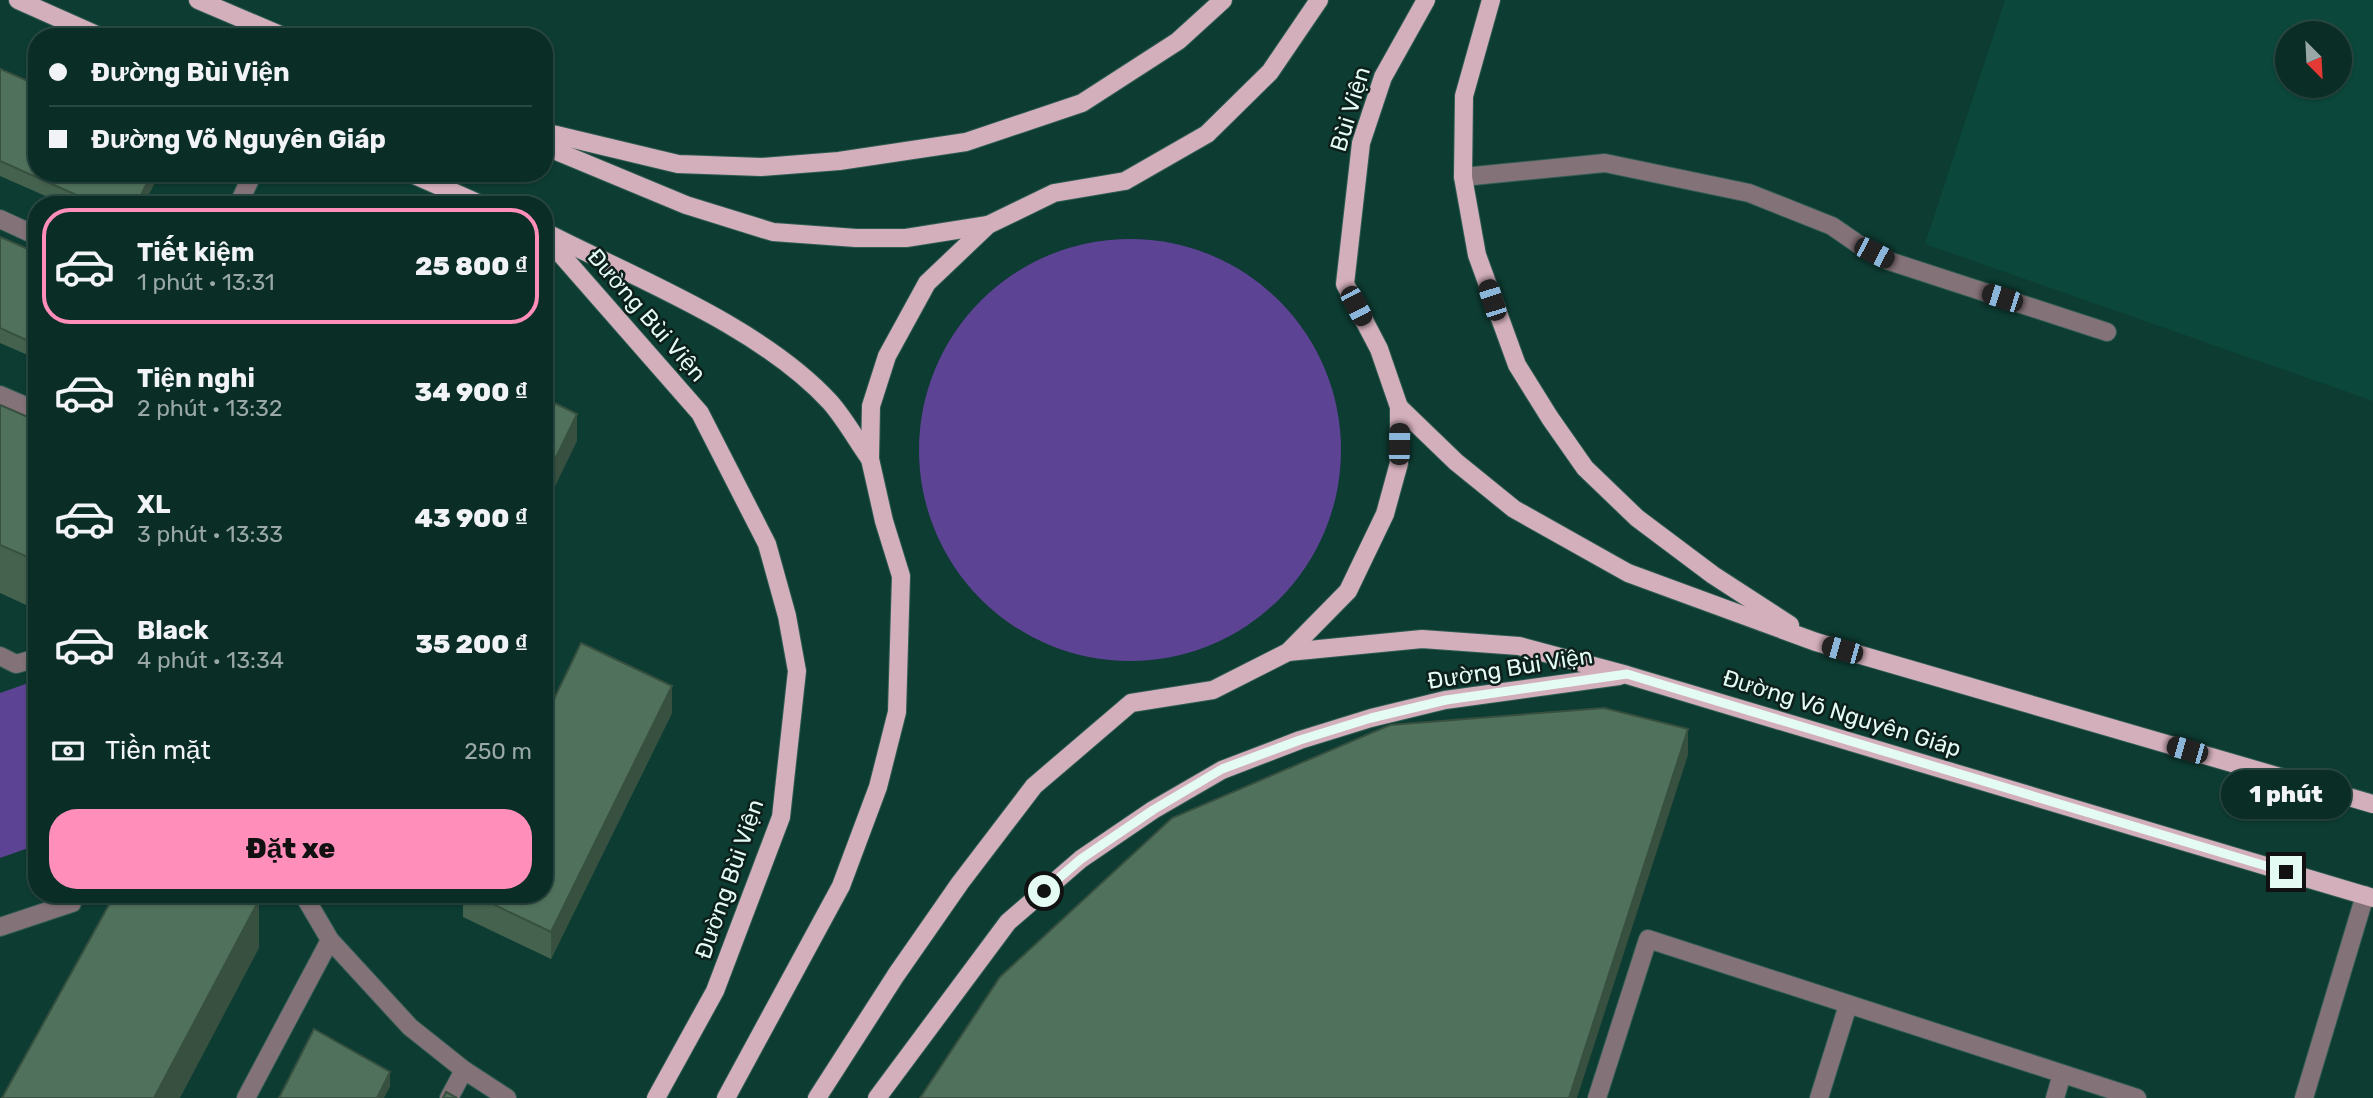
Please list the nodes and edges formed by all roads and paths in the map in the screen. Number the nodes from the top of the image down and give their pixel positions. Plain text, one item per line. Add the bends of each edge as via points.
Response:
1 (18, 0) edge
2 (198, 0) edge
3 (1223, 0) edge
4 (1318, 0) edge
5 (1426, 0) edge
6 (1491, 0) edge
7 (81, 28) edge
8 (264, 28) edge
9 (553, 134) edge
10 (553, 150) edge
11 (1462, 177) junction
12 (430, 182) edge
13 (462, 196) edge
14 (0, 219) edge
15 (988, 225) junction
16 (28, 232) edge
17 (553, 237) edge
18 (553, 243) edge
19 (2107, 332) dead end
20 (0, 396) edge
21 (28, 407) edge
22 (1399, 407) junction
23 (870, 459) junction
24 (1816, 642) junction
25 (1288, 652) junction
26 (0, 656) edge
27 (28, 661) edge
28 (1627, 674) junction
29 (2373, 804) edge
30 (2369, 897) edge
31 (72, 903) edge
32 (308, 903) edge
33 (0, 927) edge
34 (330, 940) junction
35 (1849, 1004) junction
36 (464, 1070) junction
37 (2062, 1074) junction
38 (246, 1098) edge
39 (449, 1098) edge
40 (507, 1098) edge
41 (656, 1098) edge
42 (726, 1098) edge
43 (817, 1098) edge
44 (877, 1098) edge
45 (1597, 1098) edge
46 (1819, 1098) edge
47 (2055, 1098) edge
48 (2137, 1098) edge
49 (2304, 1098) edge

1 - 7 main road
2 - 8 main road
3 - 9 main road via 1178,41 1082,103 966,142 761,167 678,164
4 - 15 main road via 1270,72 1207,134 1125,181 1054,193
5 - 22 main road, Bùi Viện via 1383,77 1361,143 1345,284 1379,349
6 - 11 main road via 1464,96
10 - 15 main road via 686,205 773,232 906,238
11 - 19 street via 1605,163 1749,193 1832,226 1889,261
11 - 24 main road via 1477,255 1517,365 1586,468 1637,518 1713,575
12 - 13 main road
14 - 16 street
15 - 23 main road via 927,282 887,356 871,406
17 - 23 main road via 750,338 830,402
18 - 41 main road, Đường Bùi Viện via 700,412 767,544 797,671 781,817 715,990
20 - 21 street
22 - 24 main road via 1456,462 1536,522 1628,573
22 - 25 main road via 1399,463 1385,514 1348,591
23 - 42 main road via 901,576 897,712 878,787 841,886
24 - 29 main road
25 - 28 main road, Đường Võ Nguyên Giáp via 1422,639 1519,646
25 - 43 main road via 1213,690 1131,703 1034,786 896,975
26 - 27 street via 16,664
28 - 30 main road, Đường Võ Nguyên Giáp
28 - 44 main road, Đường Bùi Viện via 1446,700 1312,736 1222,769 1081,859 1007,922
30 - 49 street
31 - 33 street
32 - 34 street
34 - 36 street via 410,1027
34 - 38 street
35 - 37 street
35 - 45 street via 1648,939
35 - 46 street
36 - 39 street
36 - 40 street
37 - 47 street
37 - 48 street

